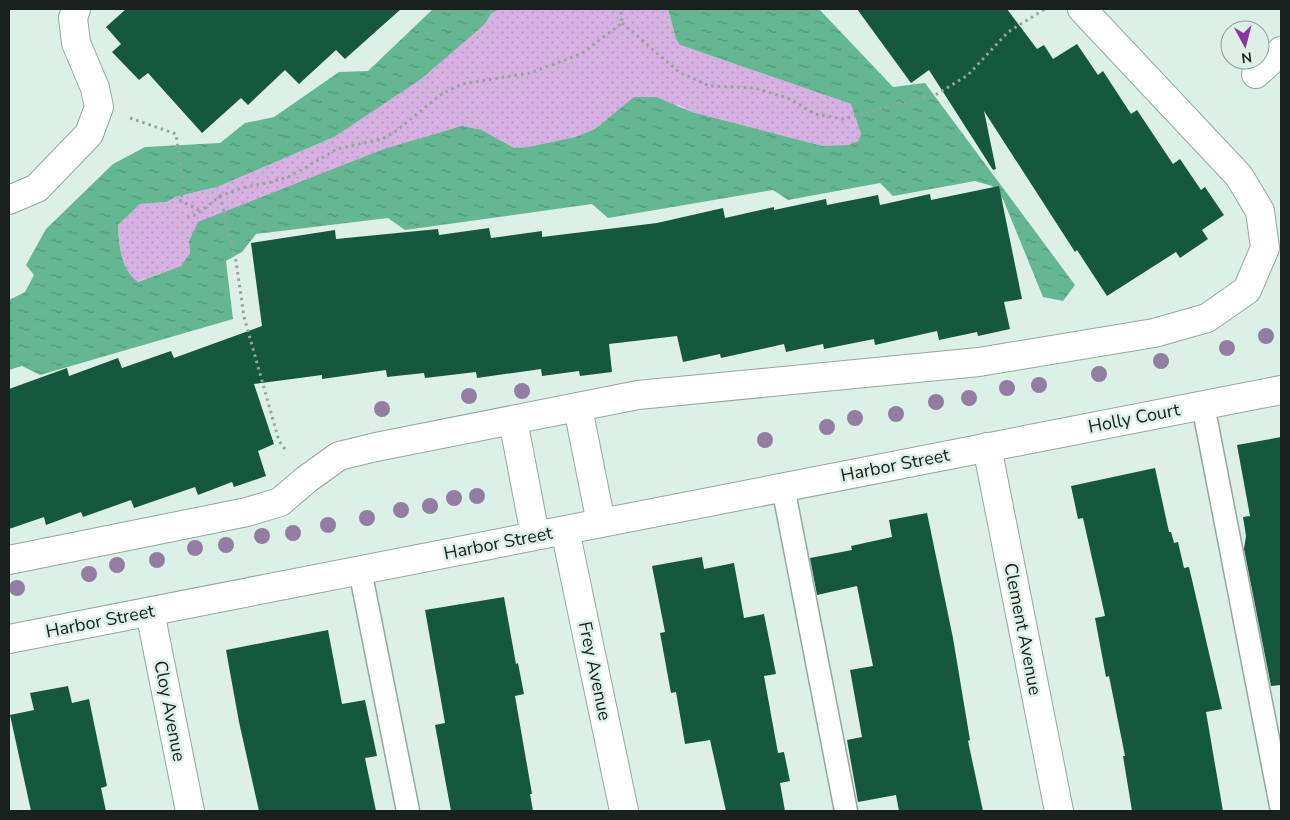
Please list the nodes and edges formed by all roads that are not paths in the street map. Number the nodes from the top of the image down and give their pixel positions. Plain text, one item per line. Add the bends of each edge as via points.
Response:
1 (76, 9) edge
2 (1082, 9) edge
3 (1281, 51) edge
4 (1256, 74) dead end
5 (9, 200) edge
6 (1281, 390) edge
7 (1203, 405) junction
8 (578, 408) junction
9 (513, 420) junction
10 (986, 447) junction
11 (783, 487) junction
12 (601, 523) junction
13 (565, 530) junction
14 (535, 535) junction
15 (9, 560) edge
16 (360, 570) junction
17 (150, 612) junction
18 (9, 639) edge
19 (1281, 806) edge
20 (190, 811) edge
21 (408, 811) edge
22 (624, 811) edge
23 (846, 811) edge
24 (1059, 811) edge

1 - 5 street via 76,44 95,88 99,107 89,134 50,175 37,188
2 - 8 street via 1239,176 1260,211 1265,248 1247,290 1208,318 1154,333 979,362 638,395
3 - 4 street
6 - 7 street, Holly Court
7 - 10 street, Holly Court
7 - 19 lane
8 - 9 street
8 - 12 street
9 - 14 street
9 - 15 street via 340,456 280,502 247,512
10 - 11 street, Harbor Street
10 - 24 street, Clement Avenue
11 - 12 street, Harbor Street
11 - 23 lane
12 - 13 street, Harbor Street
13 - 14 street, Harbor Street
13 - 22 street, Frey Avenue
14 - 16 street, Harbor Street
16 - 17 street, Harbor Street
16 - 21 lane
17 - 18 street, Harbor Street
17 - 20 street, Cloy Avenue

